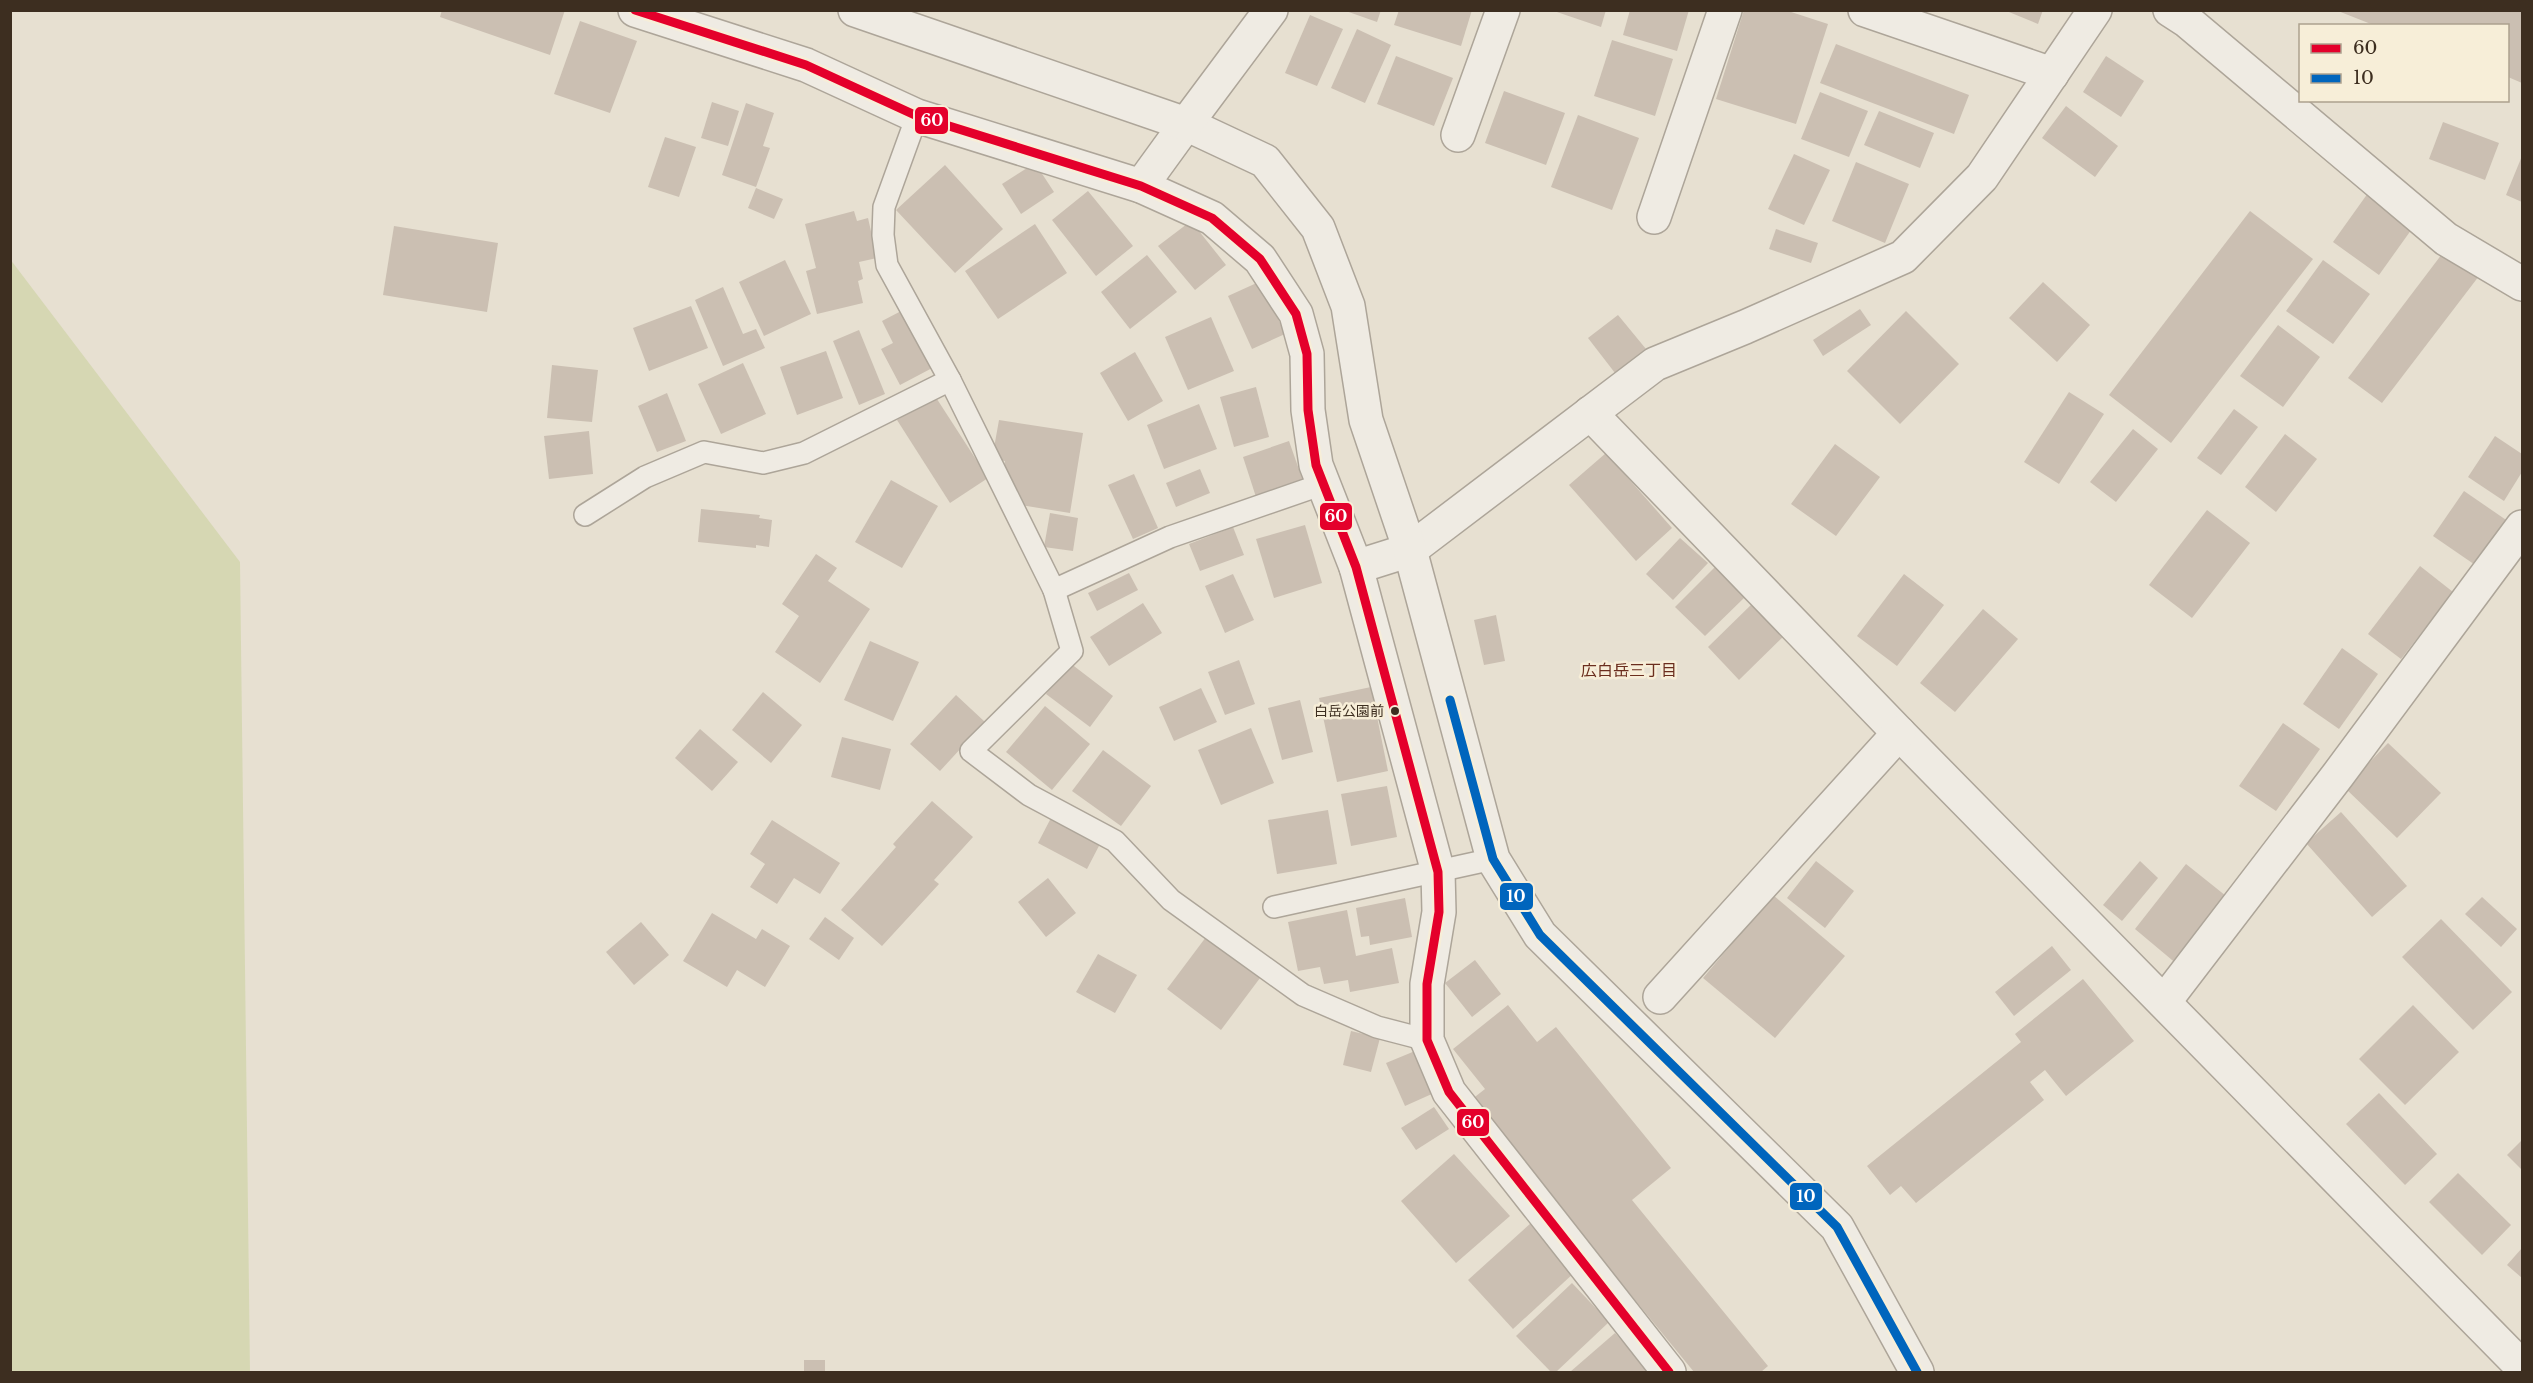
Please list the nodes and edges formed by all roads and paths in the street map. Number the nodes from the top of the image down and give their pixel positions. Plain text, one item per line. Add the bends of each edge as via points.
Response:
1 (635, 10) edge
2 (855, 10) edge
3 (1271, 10) edge
4 (1503, 10) edge
5 (1725, 10) edge
6 (1865, 10) edge
7 (2094, 10) edge
8 (2170, 10) edge
9 (2052, 74) junction
10 (917, 116) junction
11 (1186, 124) junction
12 (1458, 135) dead end
13 (1141, 186) junction
14 (1654, 217) dead end
15 (2523, 284) edge
16 (950, 380) junction
17 (1590, 413) junction
18 (1323, 484) junction
19 (585, 515) dead end
20 (2523, 527) edge
21 (1379, 560) junction
22 (1054, 591) junction
23 (1899, 733) junction
24 (1493, 859) junction
25 (1438, 872) junction
26 (1274, 907) dead end
27 (1660, 997) dead end
28 (2164, 1002) junction
29 (1427, 1040) junction
30 (2523, 1367) edge
31 (1669, 1372) edge
32 (1917, 1372) edge

1 - 10 street via 806,65
2 - 11 street
3 - 11 street
4 - 12 street
5 - 14 street
6 - 9 street
7 - 9 street
8 - 15 street via 2446,239
9 - 17 street via 1982,177 1903,257 1655,364
10 - 13 street
10 - 16 lane via 884,207 883,235 887,265
11 - 13 street
11 - 21 street via 1265,161 1318,228 1348,306 1366,420
13 - 18 street via 1212,218 1260,259 1296,314 1307,354 1308,410 1316,465
16 - 19 lane via 804,453 763,463 704,452 645,477
16 - 22 lane
17 - 21 street
17 - 23 street
18 - 21 street
18 - 22 lane via 1170,537
20 - 28 street
21 - 24 street
21 - 25 street
22 - 29 lane via 1072,651 972,751 1029,795 1115,841 1171,900 1303,995 1377,1027
23 - 27 street
23 - 28 street
24 - 25 lane
24 - 32 street via 1540,935 1837,1227
25 - 26 lane
25 - 29 street via 1439,912 1427,984
28 - 30 street
29 - 31 street via 1449,1092

